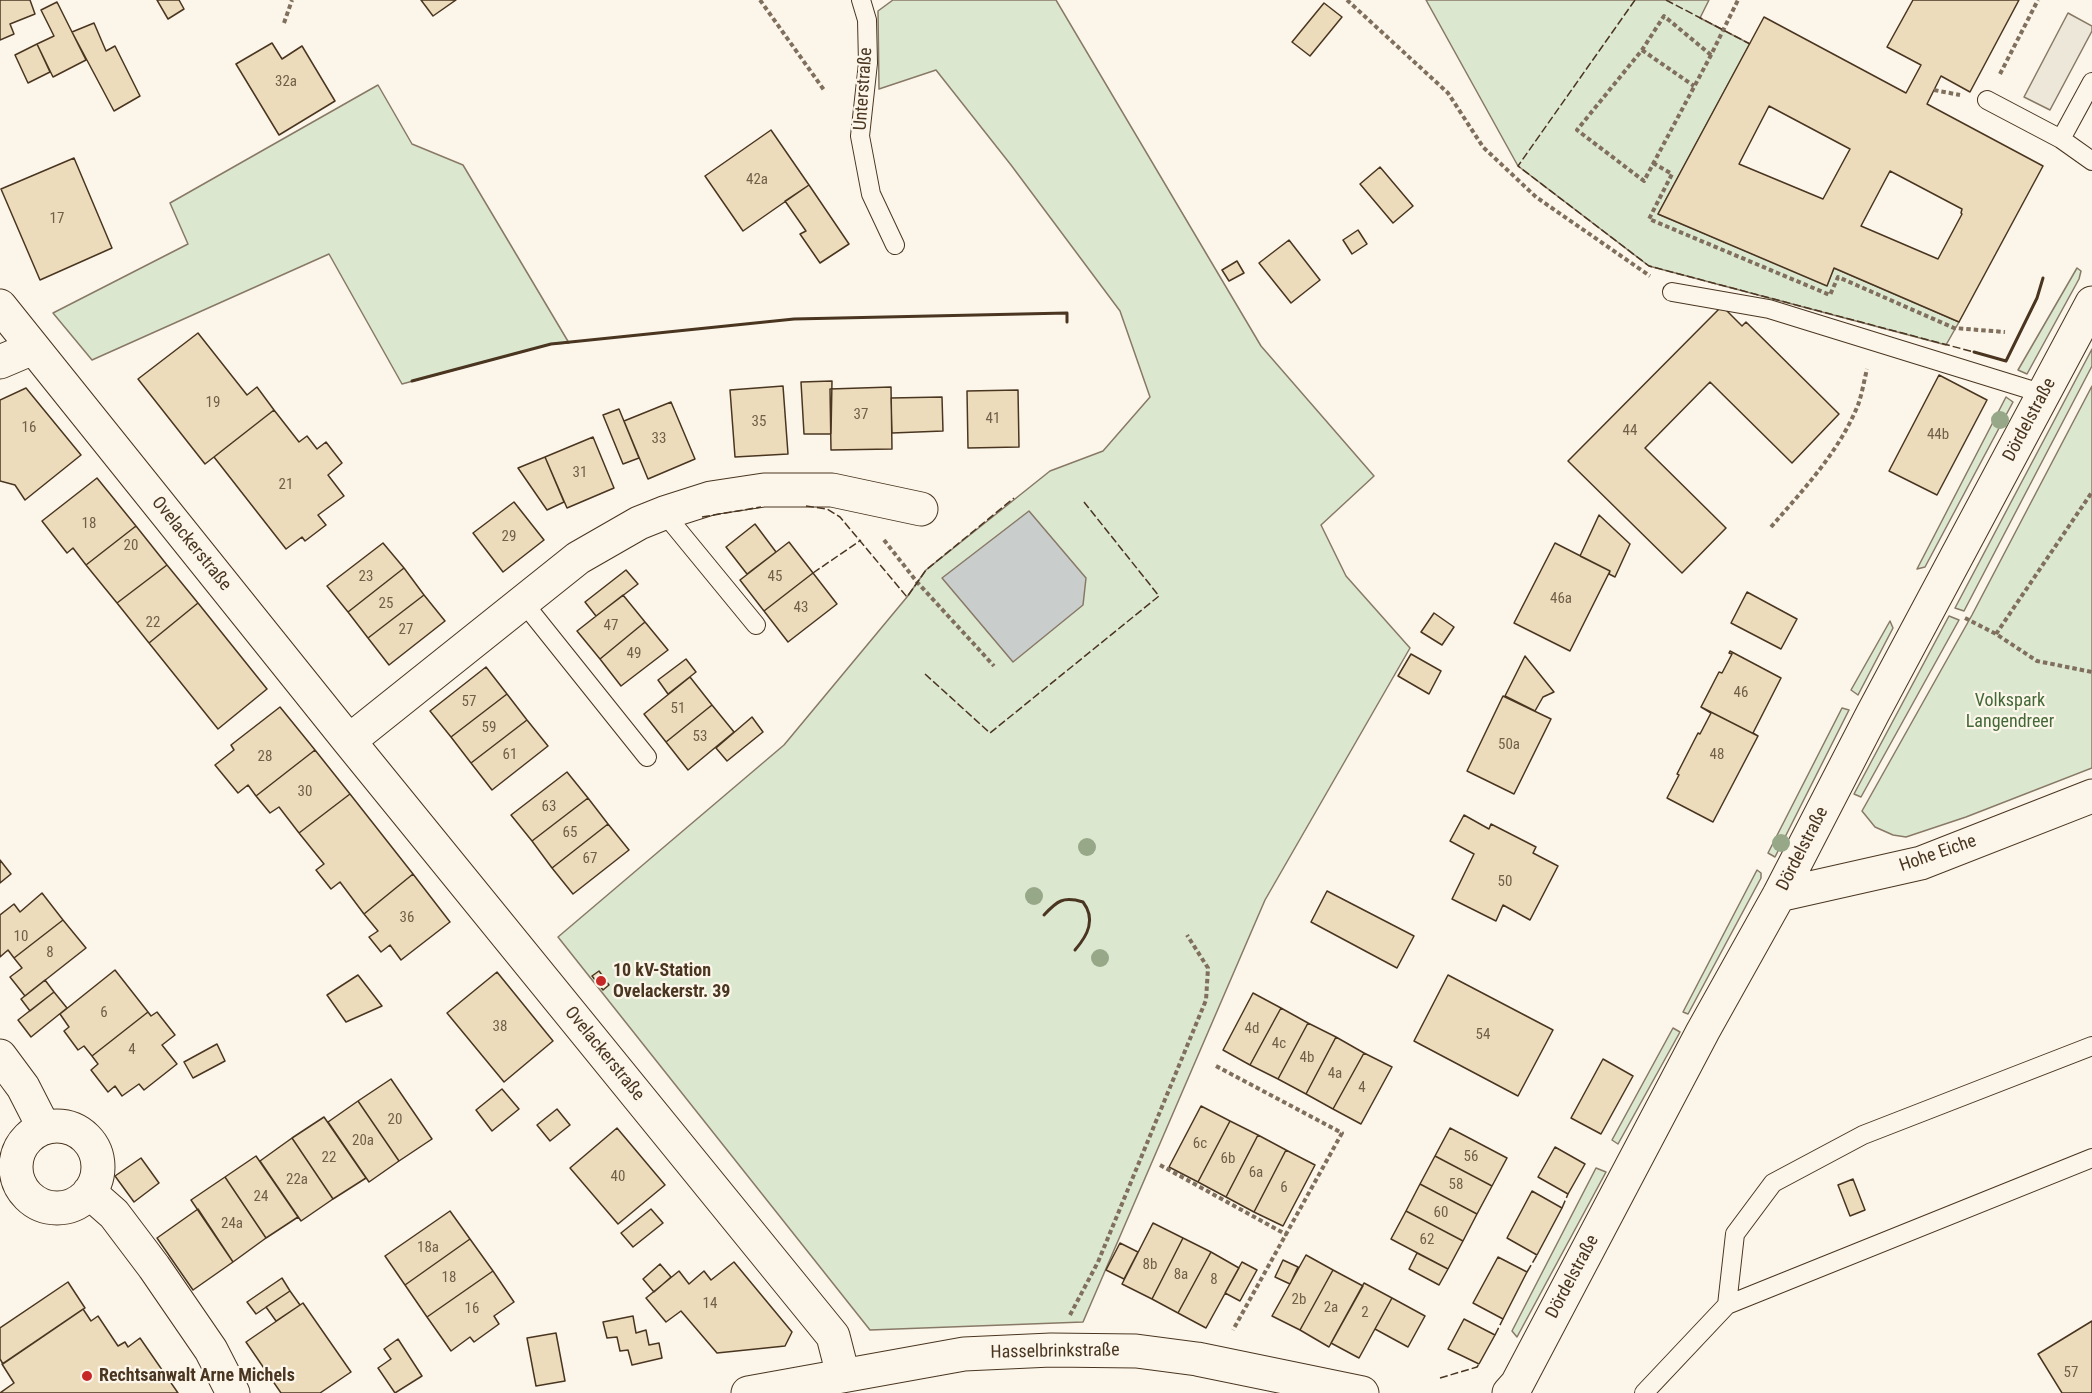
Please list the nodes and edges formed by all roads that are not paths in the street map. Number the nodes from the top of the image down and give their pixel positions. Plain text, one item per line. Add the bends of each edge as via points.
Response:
1 (861, 0) edge
2 (2092, 82) edge
3 (1987, 100) road end
4 (2061, 139) junction
5 (2092, 161) edge
6 (895, 245) dead end
7 (1672, 292) road end
8 (2092, 303) edge
9 (0, 306) edge
10 (33, 348) junction
11 (0, 362) edge
12 (2044, 394) junction
13 (921, 509) dead end
14 (664, 513) junction
15 (523, 602) junction
16 (756, 625) dead end
17 (349, 741) junction
18 (647, 757) dead end
19 (2092, 796) edge
20 (1779, 895) junction
21 (2092, 1046) edge
22 (0, 1056) edge
23 (44, 1128) junction
24 (2092, 1158) edge
25 (89, 1192) junction
26 (1727, 1305) junction
27 (843, 1375) junction
28 (233, 1393) edge
29 (748, 1393) edge
30 (1362, 1393) edge
31 (1509, 1393) edge
32 (1644, 1393) edge

1 - 6 lane, Unterstraße via 867,20 868,63 860,136 871,194
2 - 4 lane
3 - 4 lane
4 - 5 lane
7 - 12 lane via 1769,309
8 - 12 street, Dördelstraße
9 - 10 street, Ovelackerstraße
10 - 11 street
10 - 17 street, Ovelackerstraße
12 - 20 street, Dördelstraße
13 - 14 street via 832,490 764,490 711,498
14 - 15 street via 578,558
14 - 16 lane
15 - 17 street
15 - 18 lane
17 - 27 street, Ovelackerstraße via 833,1335
19 - 20 street, Hohe Eiche via 1921,862
20 - 31 street, Dördelstraße
21 - 26 lane via 1863,1135 1773,1183 1736,1234
22 - 23 street via 23,1087
23 - 25 street via 60,1125 89,1140 97,1153 99,1169
23 - 25 street via 30,1136 20,1149 16,1164 18,1180 26,1194 39,1204 55,1208 71,1206
24 - 26 lane
25 - 28 street via 114,1214 161,1276 212,1350
26 - 32 lane
27 - 29 street, Hasselbrinkstraße
27 - 30 street, Hasselbrinkstraße via 964,1354 1136,1351 1215,1362

